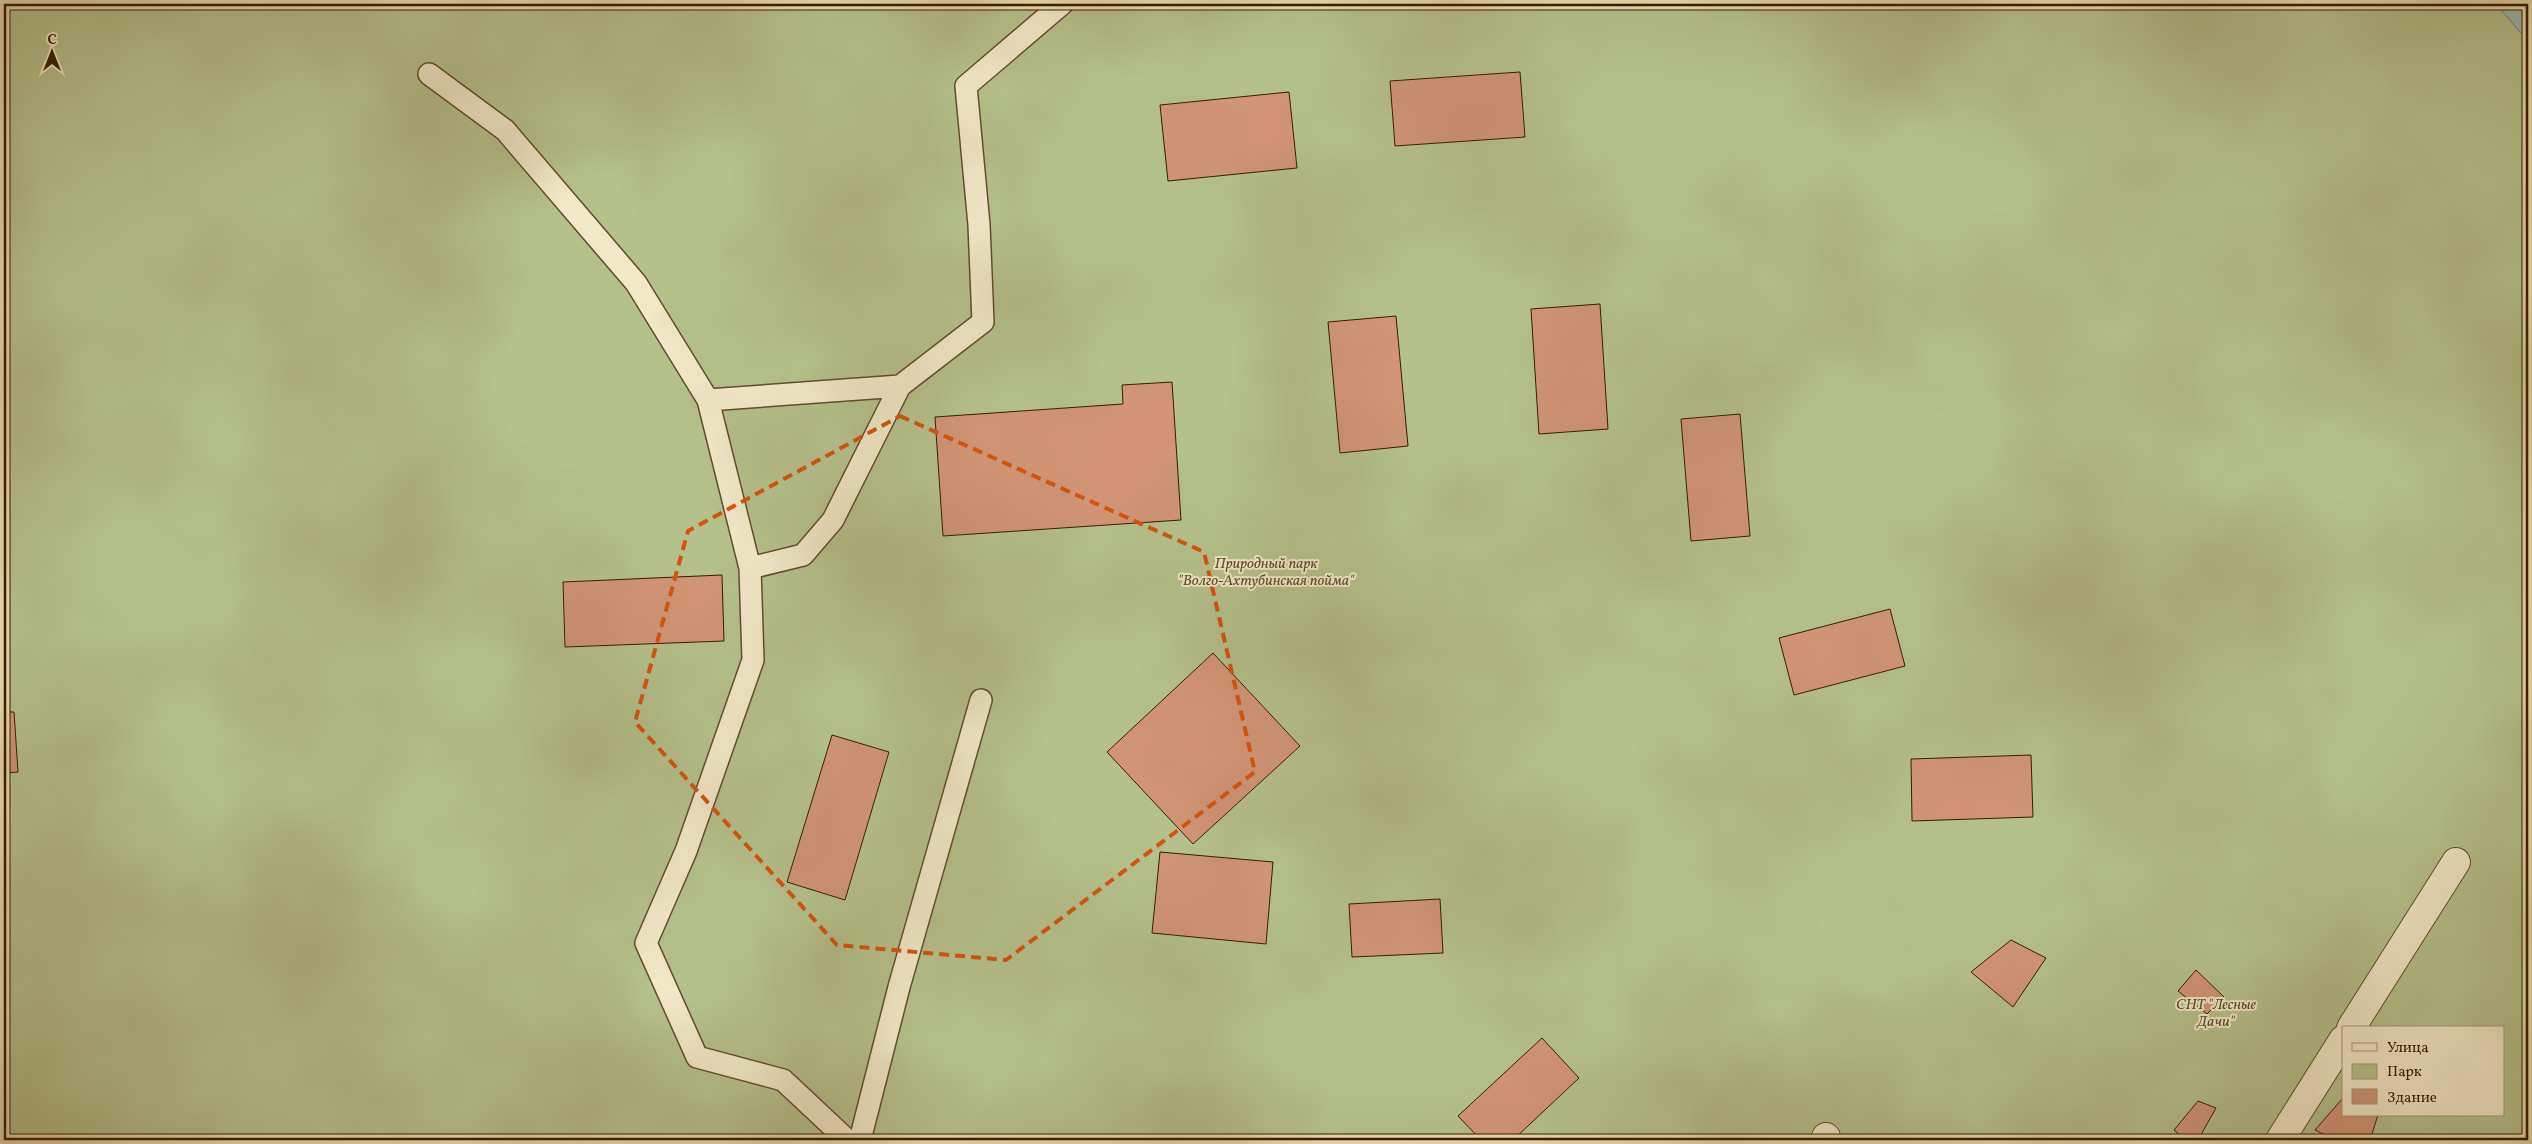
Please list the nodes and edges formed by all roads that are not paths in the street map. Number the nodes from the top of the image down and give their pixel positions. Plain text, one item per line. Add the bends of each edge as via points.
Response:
1 (1062, 4) edge
2 (429, 74) dead end
3 (900, 386) junction
4 (708, 400) junction
5 (750, 568) junction
6 (981, 700) dead end
7 (2456, 862) dead end
8 (2352, 1026) edge
9 (2342, 1042) edge
10 (847, 1140) edge
11 (860, 1140) edge
12 (2280, 1140) edge

1 - 3 lane via 966,86 979,225 983,322
2 - 4 lane via 505,130 636,282
3 - 4 lane
3 - 5 lane via 833,520 803,555
4 - 5 lane
5 - 10 lane via 753,660 686,852 646,943 697,1057 783,1080
6 - 11 lane via 899,987
7 - 8 street
9 - 12 street

